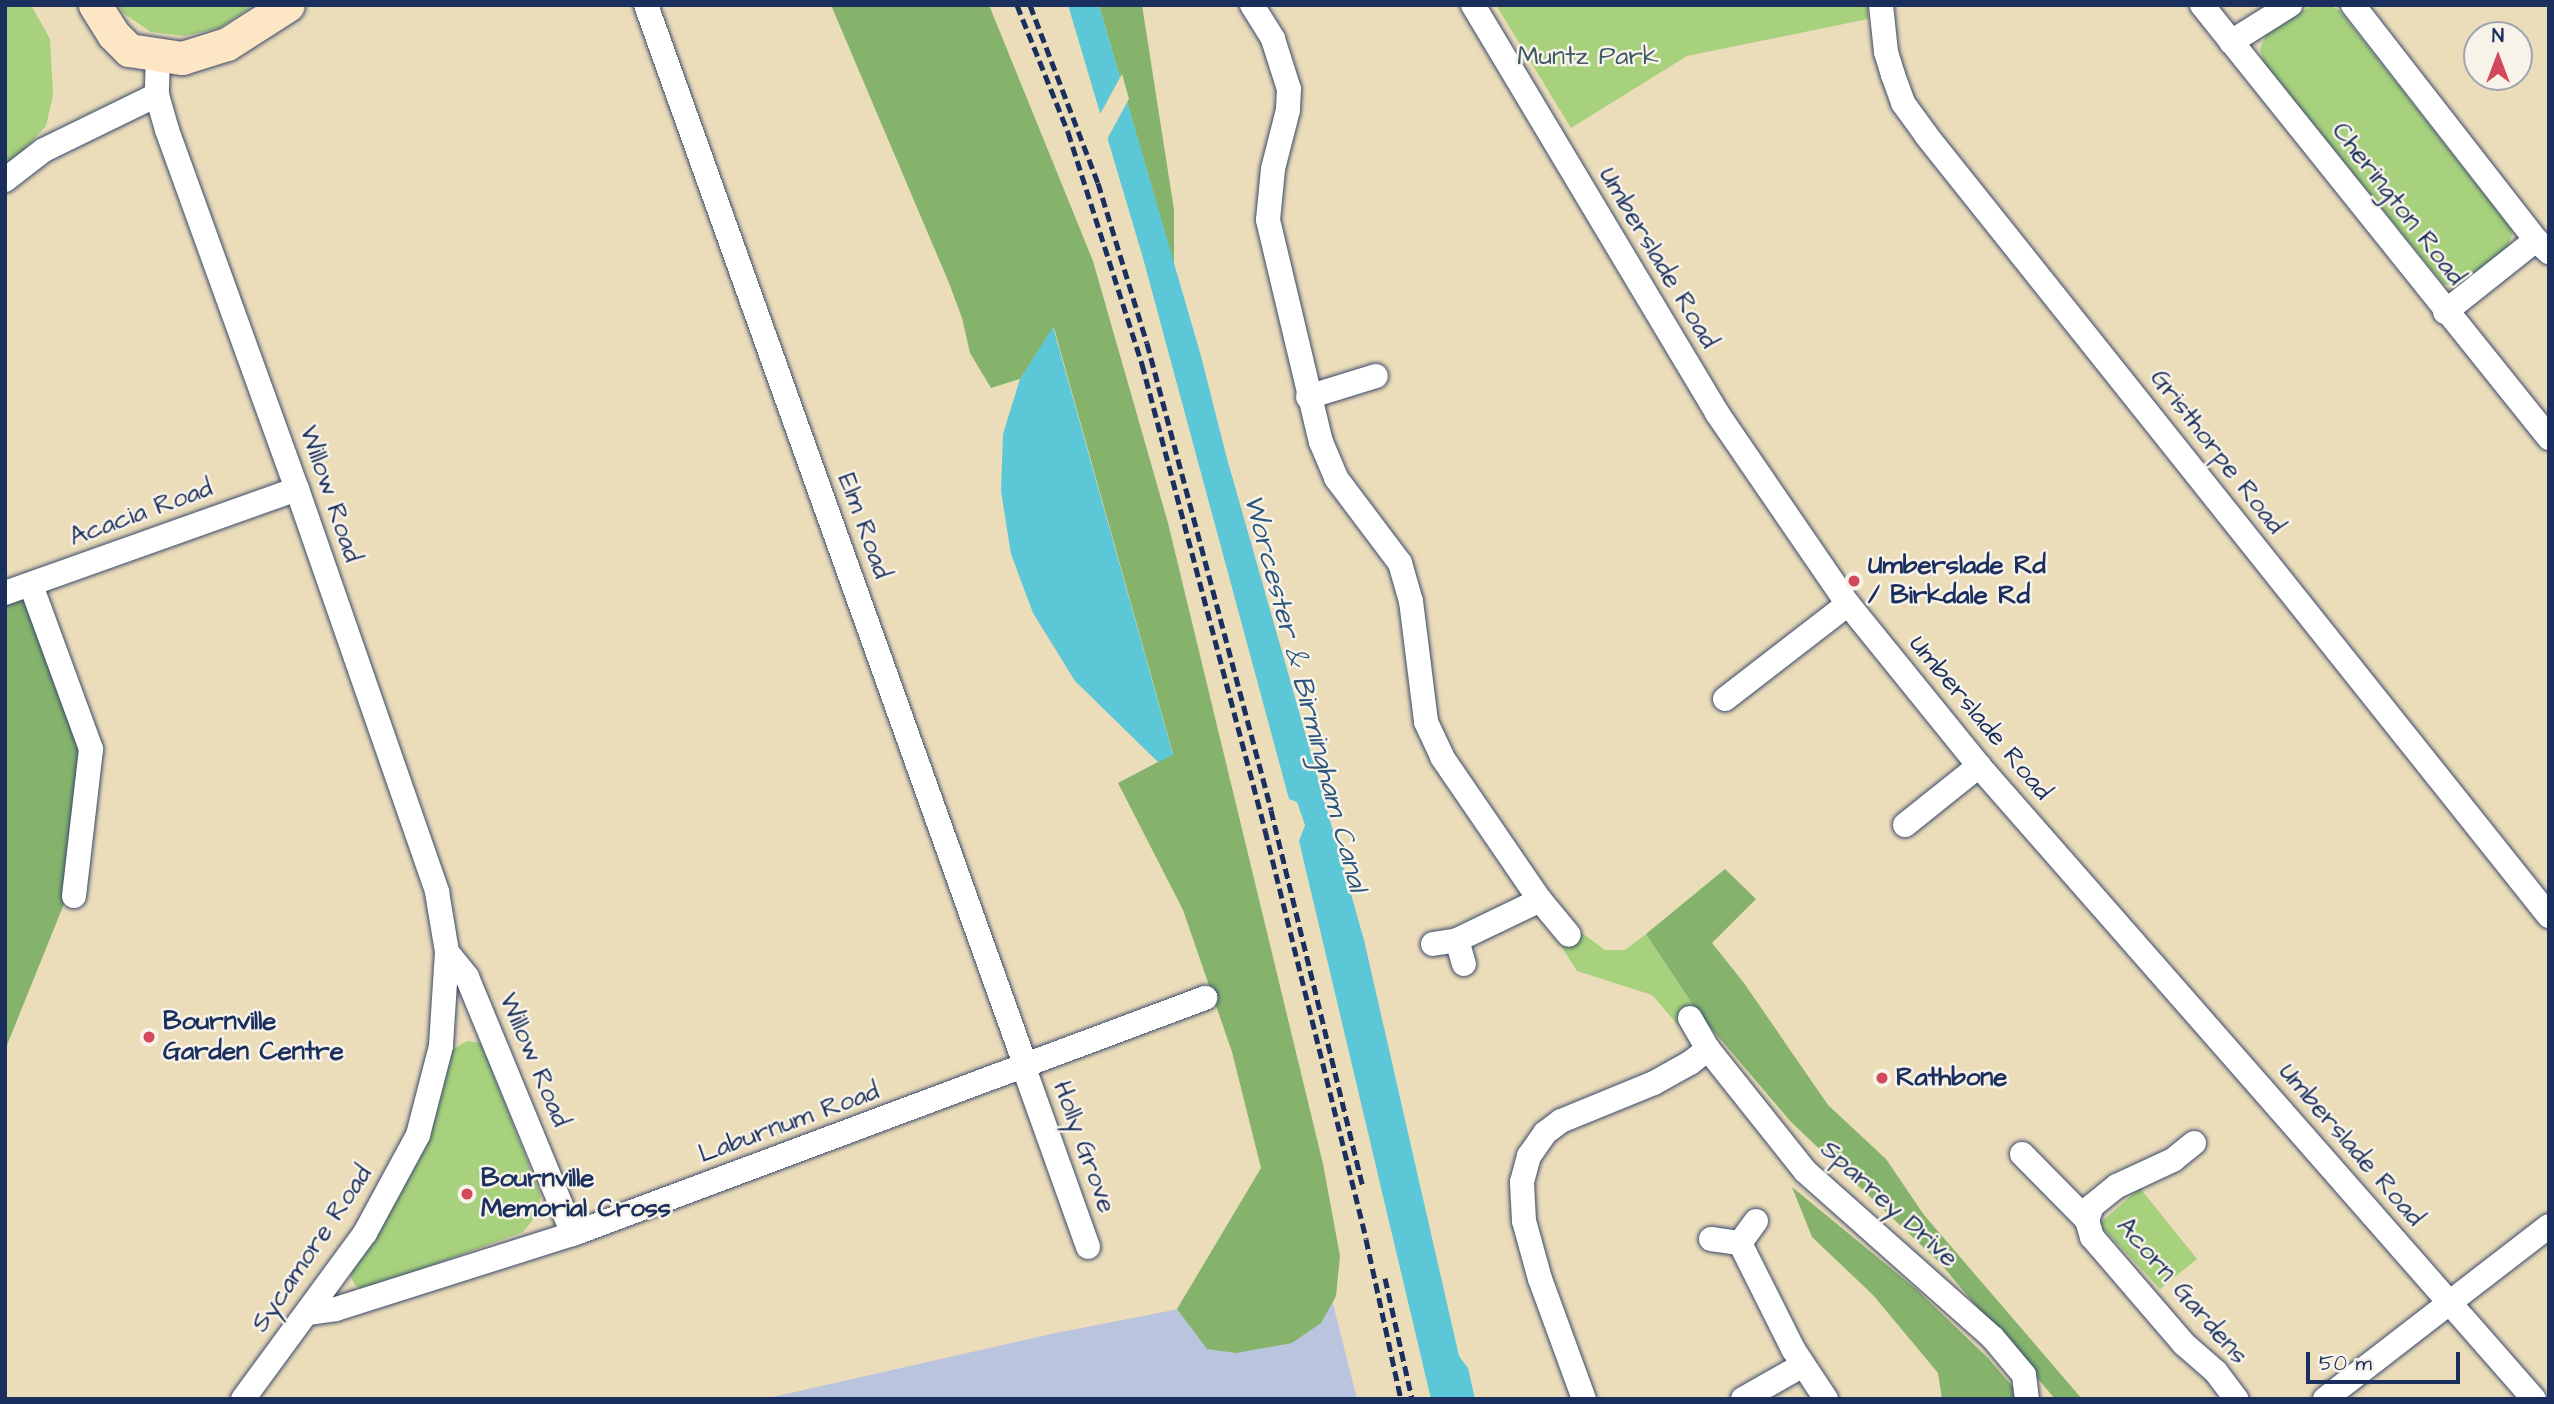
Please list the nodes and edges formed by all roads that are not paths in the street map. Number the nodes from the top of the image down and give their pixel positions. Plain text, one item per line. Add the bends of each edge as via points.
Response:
1 (95, 5) edge
2 (289, 5) edge
3 (646, 5) edge
4 (1252, 5) edge
5 (1473, 5) edge
6 (1881, 5) edge
7 (2202, 5) edge
8 (2290, 5) edge
9 (2353, 5) edge
10 (2231, 43) junction
11 (158, 57) junction
12 (157, 95) junction
13 (5, 180) edge
14 (2543, 246) edge
15 (2445, 312) junction
16 (1380, 371) dead end
17 (1308, 397) junction
18 (2549, 438) edge
19 (297, 489) junction
20 (31, 585) junction
21 (5, 593) edge
22 (1849, 604) junction
23 (1725, 699) dead end
24 (1979, 766) junction
25 (1905, 825) dead end
26 (74, 897) dead end
27 (1540, 900) junction
28 (2549, 916) edge
29 (1569, 935) dead end
30 (447, 952) junction
31 (1464, 964) dead end
32 (1205, 998) dead end
33 (1690, 1018) dead end
34 (441, 1046) joint
35 (1708, 1049) junction
36 (1025, 1068) junction
37 (2194, 1143) dead end
38 (2022, 1154) dead end
39 (2087, 1220) junction
40 (1756, 1221) dead end
41 (2549, 1226) edge
42 (573, 1234) junction
43 (1711, 1239) dead end
44 (1740, 1243) junction
45 (1088, 1247) dead end
46 (2449, 1304) junction
47 (308, 1313) junction
48 (1803, 1365) junction
49 (243, 1399) edge
50 (1584, 1399) edge
51 (1743, 1399) edge
52 (1826, 1399) edge
53 (2027, 1399) edge
54 (2236, 1399) edge
55 (2325, 1399) edge
56 (2534, 1399) edge

1 - 11 street via 129,50
2 - 11 street via 227,44 183,58
3 - 36 street, Elm Road
4 - 17 street via 1273,39 1289,89 1268,220
5 - 22 street, Umberslade Road via 1717,413
6 - 28 street, Gristhorpe Road via 1893,75 1903,103 1926,135
7 - 10 street, Cherington Road
8 - 10 street
9 - 14 street
10 - 15 street, Cherington Road
11 - 12 street, Willow Road
12 - 13 street via 44,150
12 - 19 street, Willow Road
14 - 15 street
15 - 18 street, Cherington Road
16 - 17 street
17 - 27 street via 1336,478 1400,563 1410,601 1426,722 1442,757
19 - 20 street, Acacia Road
19 - 30 street, Willow Road via 437,892
20 - 21 street, Acacia Road
20 - 26 street via 91,749
22 - 23 street
22 - 24 street, Umberslade Road
24 - 25 street
24 - 46 street, Umberslade Road
27 - 29 street
27 - 31 street via 1446,942
30 - 34 street, Willow Road
30 - 42 street, Willow Road via 467,977
32 - 36 street, Laburnum Road
33 - 35 street, Sparrey Drive
34 - 47 street, Sycamore Road via 418,1135 395,1182
35 - 50 street via 1654,1083 1561,1121 1545,1133 1529,1156 1522,1182 1524,1221
35 - 53 street, Sparrey Drive via 1805,1171 2010,1356 2024,1375
36 - 42 street, Laburnum Road
36 - 45 street, Holly Grove
37 - 39 street, Acorn Gardens via 2173,1160 2117,1186 2092,1206
38 - 39 street, Acorn Gardens
39 - 54 street, Acorn Gardens via 2092,1237
40 - 44 street
41 - 46 street
42 - 47 street, Laburnum Road via 336,1309
43 - 44 street
44 - 48 street
46 - 55 street
46 - 56 street, Umberslade Road
47 - 49 street, Sycamore Road
48 - 51 street
48 - 52 street

